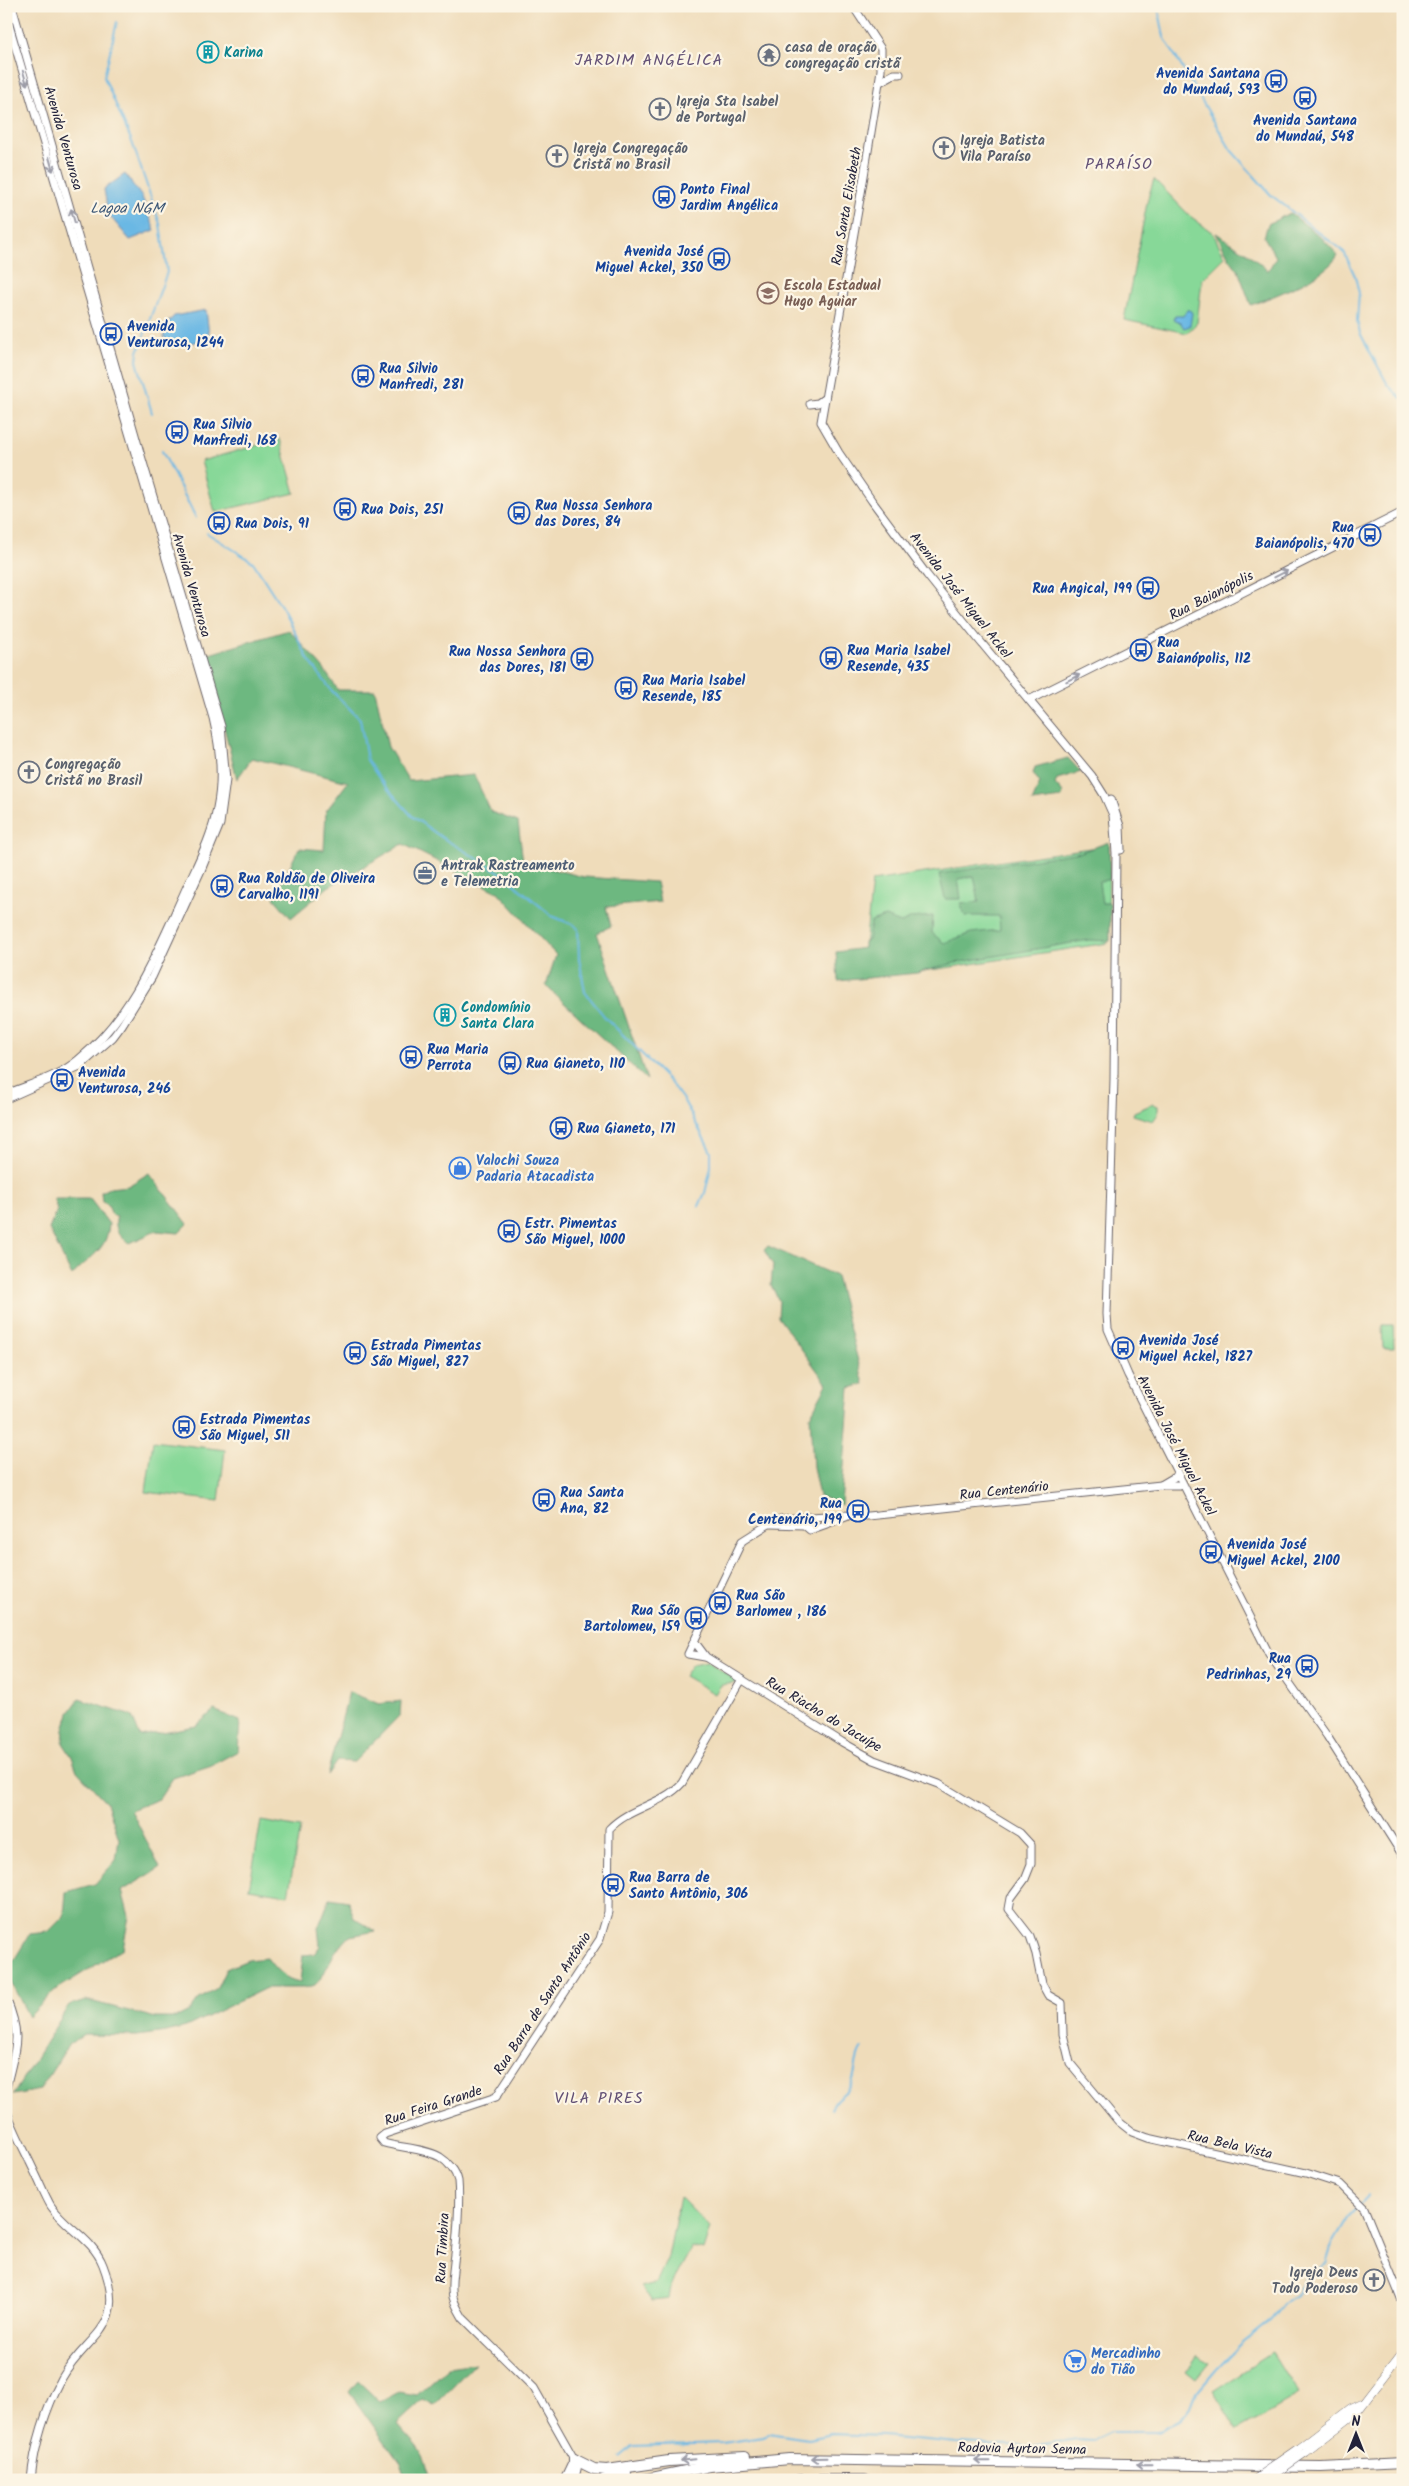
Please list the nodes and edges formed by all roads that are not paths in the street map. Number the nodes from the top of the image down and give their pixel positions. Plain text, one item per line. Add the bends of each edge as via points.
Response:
1 (12, 6) edge
2 (854, 6) edge
3 (6, 15) edge
4 (900, 74) dead end
5 (880, 82) junction
6 (825, 398) junction
7 (810, 404) dead end
8 (821, 422) joint
9 (1403, 512) edge
10 (1029, 700) junction
11 (6, 1094) edge
12 (6, 1100) edge
13 (1178, 1475) junction
14 (1161, 1485) junction
15 (1183, 1485) junction
16 (849, 1516) junction
17 (811, 1517) junction
18 (769, 1524) junction
19 (804, 1525) junction
20 (817, 1526) junction
21 (694, 1641) junction
22 (706, 1657) junction
23 (742, 1678) junction
24 (1403, 1856) edge
25 (6, 1998) edge
26 (1062, 2003) joint
27 (6, 2088) edge
28 (496, 2098) joint
29 (6, 2109) edge
30 (380, 2138) joint
31 (1403, 2303) edge
32 (1403, 2352) edge
33 (1303, 2450) junction
34 (574, 2459) junction
35 (789, 2459) junction
36 (1403, 2462) edge
37 (655, 2463) junction
38 (31, 2480) edge
39 (564, 2480) edge
40 (573, 2480) edge
41 (603, 2480) edge
42 (642, 2480) edge
43 (799, 2480) edge
44 (865, 2480) edge
45 (1253, 2480) edge
46 (1266, 2480) edge

12 -> 1 street, Avenida Venturosa via 80,1066 113,1037 129,1015 152,977 210,850 220,824 226,780 221,726
2 - 5 street, Rua Santa Elisabeth via 881,49
3 -> 11 street, Avenida Venturosa via 212,718 220,782 214,821 196,866 147,973 119,1019 67,1068
4 - 5 street
5 - 6 street, Rua Santa Elisabeth
6 - 7 street
6 - 8 street, Rua Santa Elisabeth
8 - 10 street, Avenida José Miguel Ackel via 899,538
10 -> 9 street, Rua Baianópolis
10 - 13 street, Avenida José Miguel Ackel via 1092,776 1109,806 1115,827 1115,993 1107,1326
13 - 14 street, Rua Centenário
13 - 15 street, Avenida José Miguel Ackel
14 - 15 street, Rua Centenário
14 - 16 street, Rua Centenário
15 - 24 street, Avenida José Miguel Ackel via 1269,1654 1327,1736
16 - 17 street, Rua Centenário
16 - 20 street, Rua Centenário
17 - 18 street, Rua Centenário via 781,1519
17 - 19 street via 804,1520
17 - 20 street via 817,1520
18 - 19 street, Rua Centenário
18 - 21 street, Rua Centenário via 742,1541
19 - 20 street, Rua Centenário via 810,1530
21 - 22 street, Rua Riacho do Jacuípe
21 - 22 street, Rua Riacho do Jacuípe via 688,1654
22 - 23 street, Rua Riacho do Jacuípe
23 - 26 street, Rua Riacho do Jacuípe via 850,1747 874,1760 939,1784 1024,1836 1031,1846 1032,1864 1011,1898 1009,1909 1030,1936 1042,1984 1048,1995
23 - 28 street, Rua Barra de Santo Antônio via 682,1783 669,1795 623,1816 609,1829 608,1912 600,1940
25 - 27 street via 18,2039
26 - 31 street, Rua Bela Vista via 1063,2034 1070,2063 1118,2121 1132,2132 1160,2141 1340,2184 1364,2208
28 - 30 street, Rua Feira Grande
29 - 38 street via 51,2206 95,2248 106,2273 111,2299 104,2326 67,2370 53,2398 36,2449
30 - 34 street, Rua Timbira via 384,2143 440,2157 454,2172 458,2180 452,2282 456,2307 463,2318 534,2388
32 - 33 main road via 1362,2404 1352,2408
33 - 45 main road, bridge
33 - 46 main road, bridge
34 - 37 highway via 602,2470
34 - 39 street
34 - 40 highway
36 -> 35 highway, Rodovia Ayrton Senna via 1321,2467
35 -> 37 highway via 734,2456
35 - 42 highway, Rodovia Ayrton Senna via 710,2466
37 - 41 highway
43 - 44 highway

